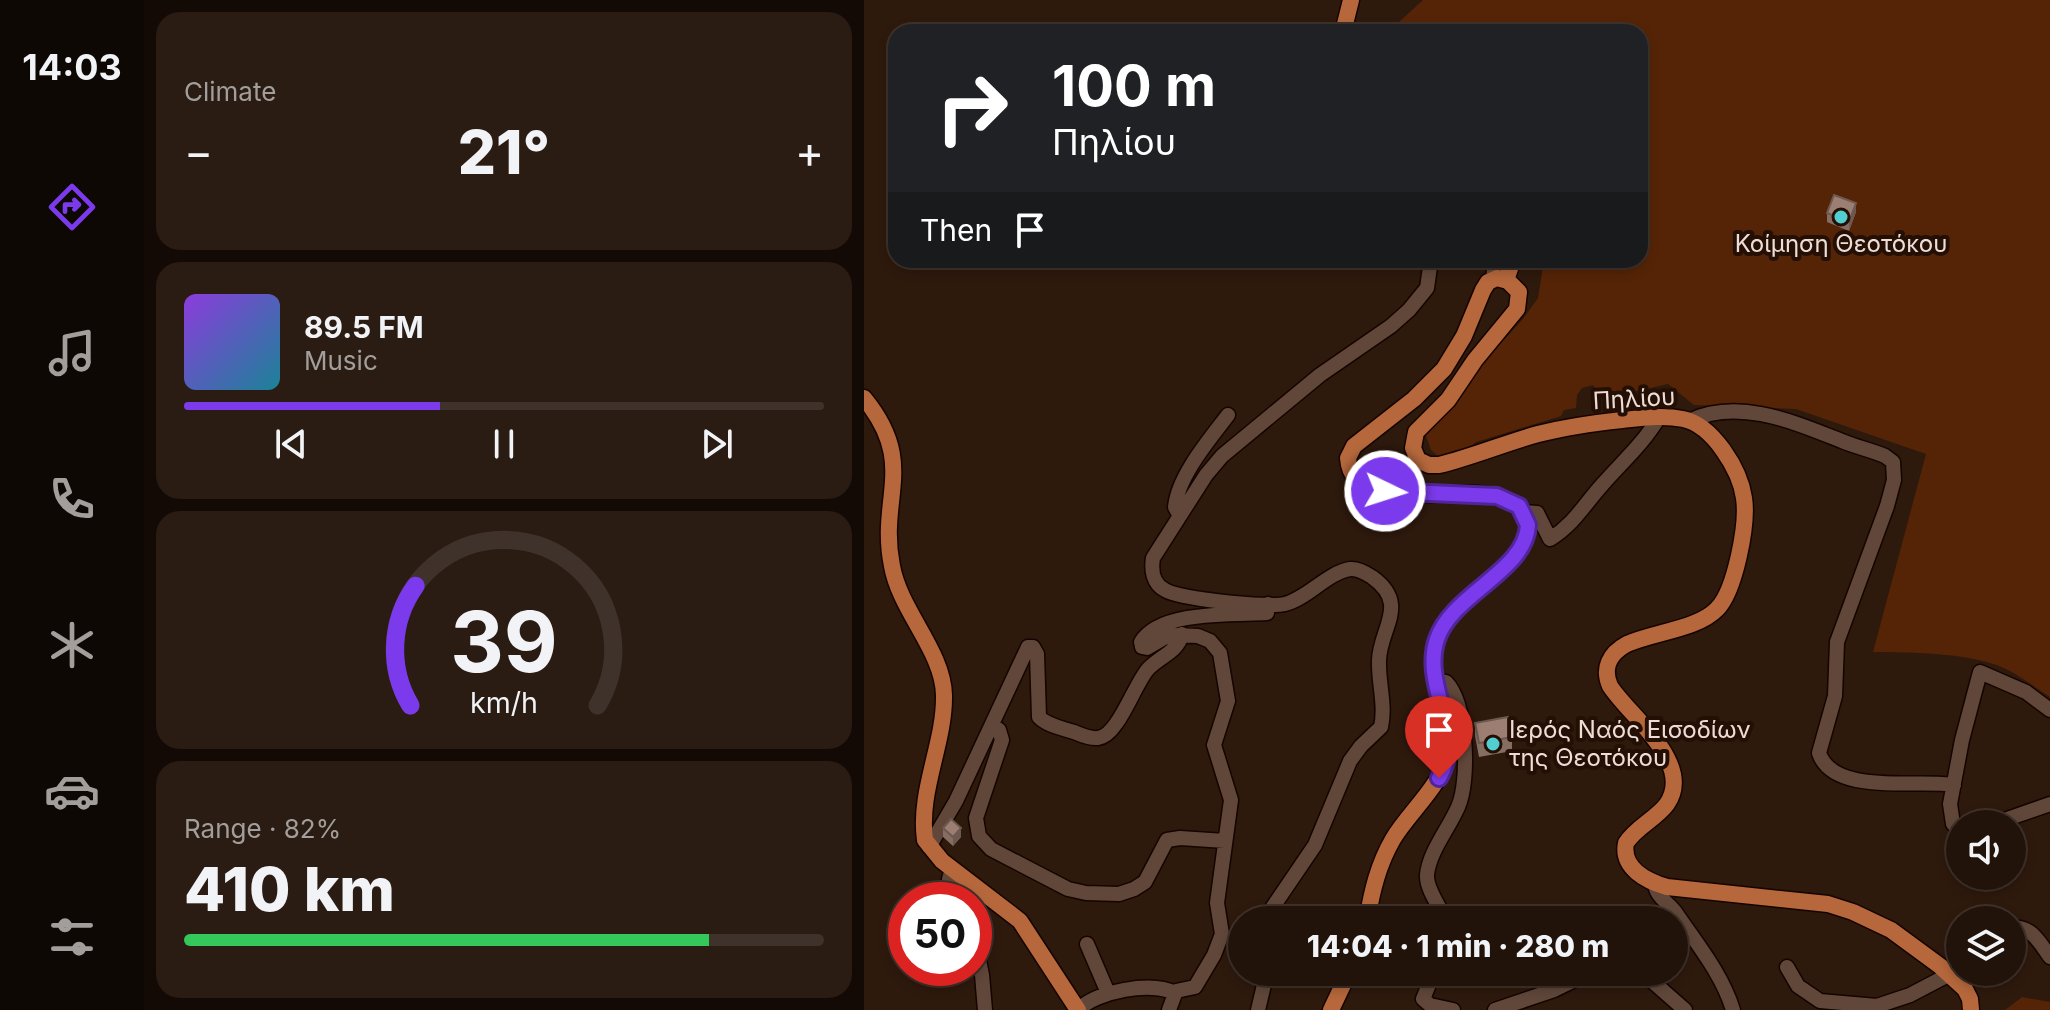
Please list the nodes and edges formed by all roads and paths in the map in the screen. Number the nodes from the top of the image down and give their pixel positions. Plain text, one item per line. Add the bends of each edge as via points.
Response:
1 (1351, 0) edge
2 (1345, 24) edge
3 (1430, 268) edge
4 (1497, 268) edge
5 (1507, 268) edge
6 (1499, 280) junction
7 (864, 398) edge
8 (1228, 415) dead end
9 (1659, 417) junction
10 (1689, 421) junction
11 (1523, 512) junction
12 (1180, 516) junction
13 (1268, 604) junction
14 (1182, 634) junction
15 (1436, 680) junction
16 (2050, 710) edge
17 (992, 725) junction
18 (1954, 785) junction
19 (2050, 804) edge
20 (1951, 810) edge
21 (2026, 812) edge
22 (1225, 841) junction
23 (929, 847) junction
24 (952, 869) junction
25 (951, 882) edge
26 (1655, 884) junction
27 (1274, 906) edge
28 (1370, 906) edge
29 (1440, 906) edge
30 (2026, 930) edge
31 (1087, 944) dead end
32 (2050, 957) edge
33 (1787, 967) dead end
34 (1946, 968) edge
35 (1946, 980) edge
36 (984, 986) edge
37 (1264, 986) edge
38 (1342, 986) edge
39 (1428, 986) edge
40 (1562, 986) edge
41 (1658, 986) edge
42 (1963, 986) edge
43 (1108, 993) junction
44 (1175, 993) junction
45 (989, 1007) edge
46 (1078, 1010) edge
47 (1169, 1010) edge
48 (1258, 1010) edge
49 (1331, 1010) edge
50 (1453, 1010) edge
51 (1495, 1010) edge
52 (1685, 1010) edge
53 (1733, 1010) edge
54 (1971, 1010) edge

1 - 2 main road
3 - 12 street via 1417,303 1230,447
4 - 6 street
5 - 6 main road
6 - 9 main road, Πηλίου via 1515,286 1518,307 1448,400 1416,432 1413,451 1420,462 1446,463 1562,429
6 - 11 main road via 1481,294 1444,369 1354,446 1348,462 1356,479 1374,489 1497,496
7 - 23 main road via 893,453 888,541 894,578 943,684 943,716 925,818
8 - 12 street via 1177,495
9 - 10 main road, Πηλίου
9 - 11 street via 1569,527 1550,539 1537,513
10 - 18 street via 1720,412 1771,416 1893,462 1887,506 1837,642 1835,696 1819,753 1831,769 1857,780
10 - 26 main road, Πηλίου via 1716,443 1743,494 1744,523 1730,590 1703,619 1621,647 1606,671 1612,690 1660,745 1670,766 1669,800 1631,835 1624,850 1633,868
11 - 15 main road via 1528,528 1520,550 1440,632 1433,660
12 - 13 street via 1153,558 1159,586 1182,596
13 - 14 street via 1267,613 1173,621 1146,635 1141,646
13 - 27 street via 1288,603 1354,569 1382,586 1392,613 1379,656 1381,727 1350,761 1315,845
14 - 17 street via 1178,646 1143,675 1105,736 1092,738 1041,719 1037,654 1030,646
14 - 22 street via 1210,641 1220,653 1228,705 1214,745 1230,796
15 - 28 main road via 1448,738 1445,765 1391,841
15 - 29 street via 1453,690 1464,734 1462,798 1427,877
16 - 18 street via 2018,688 1980,672
17 - 22 street via 1002,740 977,812 979,836 988,847 1052,881 1086,893 1124,893 1145,882 1169,839
17 - 23 street
18 - 20 street
19 - 21 street
22 - 44 street via 1217,903 1220,939 1195,987
23 - 24 main road
24 - 25 street
24 - 46 main road via 1020,921
26 - 34 main road via 1835,906 1891,930
26 - 53 street via 1717,975
30 - 32 street
31 - 43 street
33 - 35 street via 1813,998 1834,1004 1877,1006
36 - 45 street
37 - 48 street
38 - 49 main road
39 - 50 street via 1423,999
40 - 51 street
41 - 52 street
42 - 54 main road
43 - 44 street
43 - 46 street
44 - 47 street

